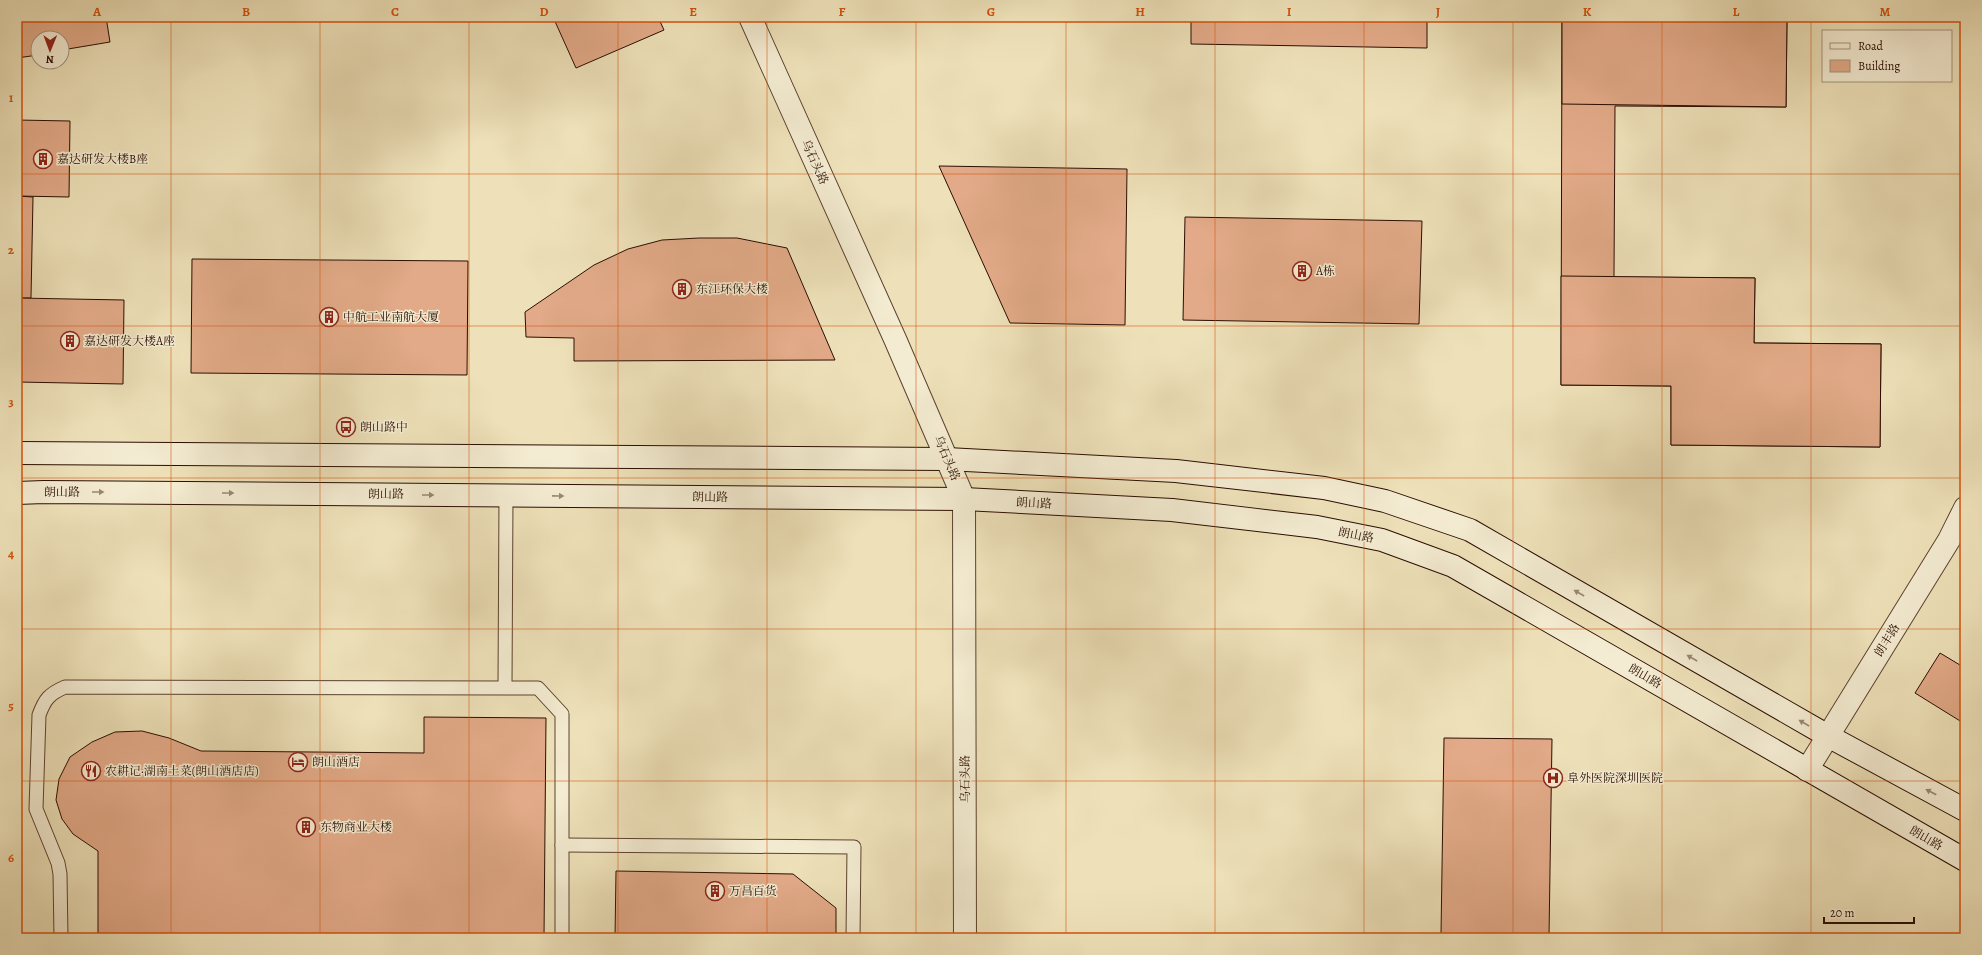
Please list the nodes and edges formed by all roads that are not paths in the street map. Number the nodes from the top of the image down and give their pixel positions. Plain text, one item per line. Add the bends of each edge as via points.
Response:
1 (750, 17) edge
2 (17, 453) edge
3 (947, 459) junction
4 (17, 493) edge
5 (506, 495) junction
6 (964, 499) junction
7 (1965, 508) edge
8 (505, 687) junction
9 (1828, 736) junction
10 (1807, 770) junction
11 (1965, 810) edge
12 (562, 845) junction
13 (1965, 860) edge
14 (61, 938) edge
15 (562, 938) edge
16 (853, 938) edge
17 (965, 938) edge

1 - 3 main road, 乌石头路
2 - 3 main road
3 - 6 main road, 乌石头路
9 -> 3 main road via 1470,530 1385,501 1324,488 1176,471
4 -> 5 main road, 朗山路
5 -> 6 main road, 朗山路
5 - 8 lane
6 - 10 main road, 朗山路 via 1172,510 1317,527 1382,540 1453,566
6 - 17 main road, 乌石头路
7 - 9 main road, 朗丰路 via 1949,540
8 - 12 lane via 538,688 562,714
8 - 14 lane via 65,687 52,693 39,715 36,809 58,863
9 - 10 main road, 朗丰路
11 -> 9 main road
10 - 13 main road, 朗山路
12 - 15 lane
12 - 16 lane via 854,847

